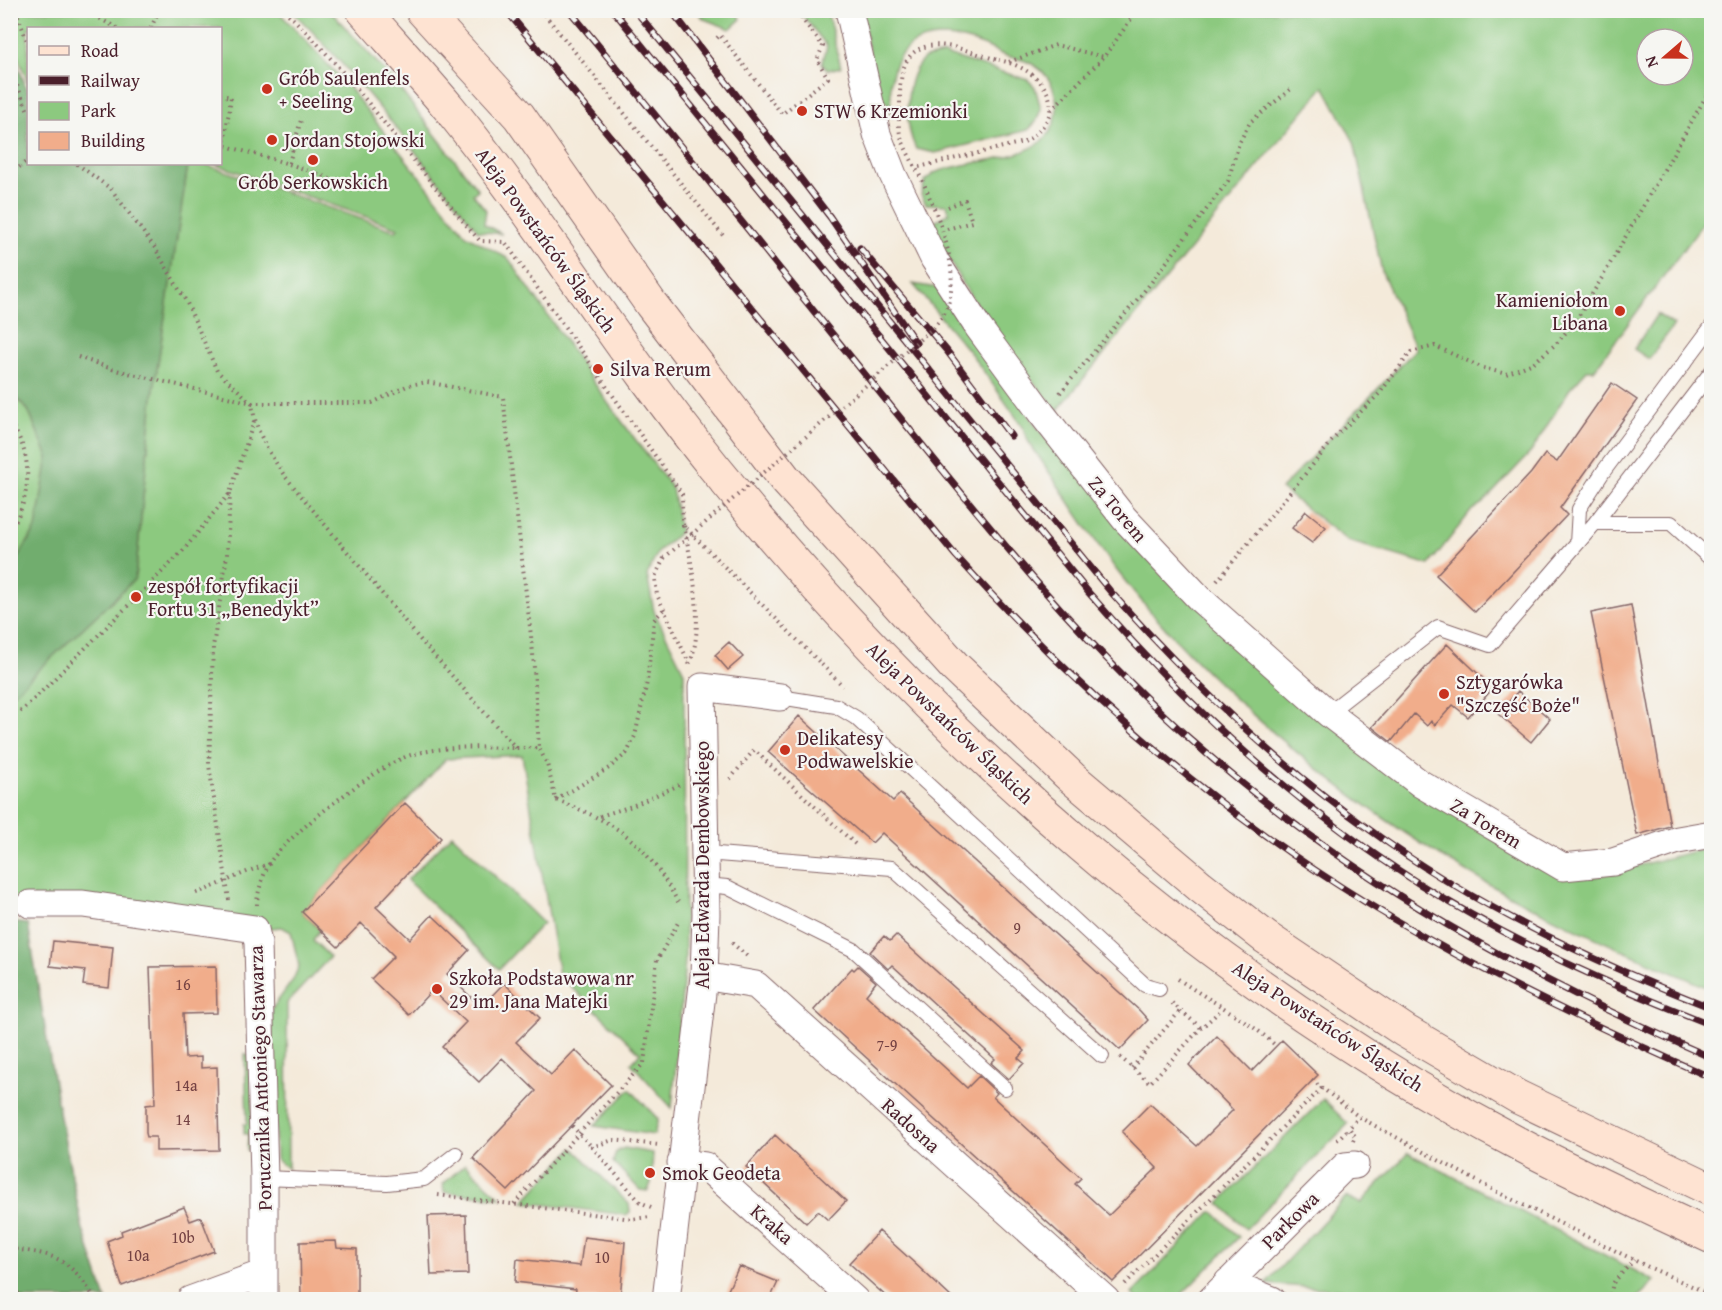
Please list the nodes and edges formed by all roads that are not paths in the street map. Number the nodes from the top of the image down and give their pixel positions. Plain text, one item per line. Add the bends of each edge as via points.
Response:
1 (363, 10) edge
2 (422, 10) edge
3 (442, 10) edge
4 (849, 10) edge
5 (519, 116) junction
6 (1712, 326) edge
7 (1712, 371) edge
8 (1595, 523) junction
9 (1577, 544) junction
10 (1712, 560) edge
11 (780, 697) joint
12 (1328, 713) junction
13 (1712, 834) edge
14 (705, 853) junction
15 (706, 885) junction
16 (20, 904) edge
17 (704, 976) junction
18 (1159, 989) dead end
19 (1102, 1056) dead end
20 (1005, 1088) dead end
21 (456, 1154) dead end
22 (673, 1154) junction
23 (1355, 1165) dead end
24 (264, 1178) junction
25 (1712, 1190) edge
26 (1712, 1237) edge
27 (264, 1286) edge
28 (1219, 1291) edge
29 (183, 1295) edge
30 (1112, 1295) edge
31 (666, 1299) edge
32 (855, 1299) edge
33 (1272, 1299) edge

1 - 26 main road, Aleja Powstańców Śląskich via 448,107 711,463 815,587 909,686 1033,805 1177,923 1389,1068 1518,1143
2 - 5 main road, Aleja Powstańców Śląskich
3 - 5 main road
4 - 12 street, Za Torem via 870,108 893,175 934,259 978,327 1124,518 1201,600
5 - 25 main road, Aleja Powstańców Śląskich via 651,304 784,479 955,667 1071,777 1265,937 1405,1031 1518,1097
6 - 9 lane via 1603,471 1580,509
7 - 8 lane
8 - 9 lane
8 - 10 lane via 1671,524
9 - 12 lane via 1490,645 1438,627
11 - 14 street, Aleja Edwarda Dembowskiego via 702,687
11 - 18 lane via 836,706 856,718 1145,985
12 - 13 street, Za Torem via 1421,784 1563,867 1613,862 1678,840
14 - 15 street, Aleja Edwarda Dembowskiego
14 - 19 lane via 892,868
15 - 17 street, Aleja Edwarda Dembowskiego
15 - 20 lane via 727,886 855,950
16 - 24 street, Porucznika Antoniego Stawarza via 83,904 245,927 258,943
17 - 22 street, Aleja Edwarda Dembowskiego
17 - 30 street, Radosna via 756,986
21 - 24 lane via 424,1179 387,1183
22 - 31 street, Aleja Edwarda Dembowskiego
22 - 32 street, Kraka via 705,1166
23 - 28 street, Parkowa via 1345,1166
24 - 27 street, Porucznika Antoniego Stawarza
27 - 29 street, Porucznika Antoniego Stawarza
28 - 33 street, Parkowa

